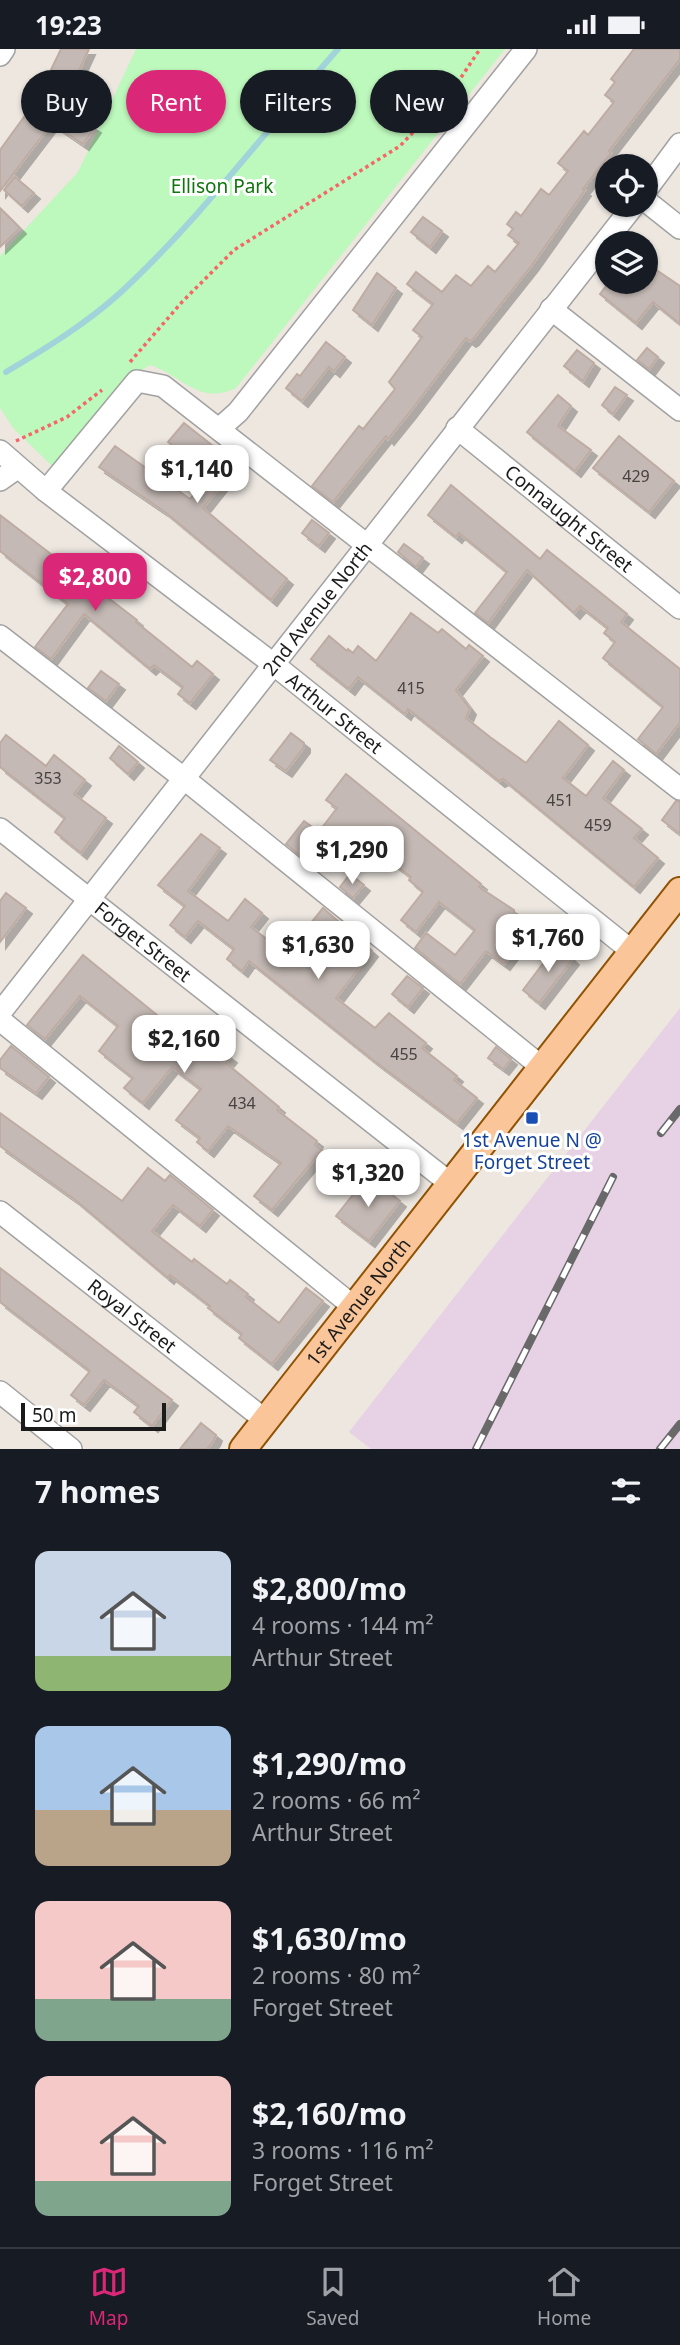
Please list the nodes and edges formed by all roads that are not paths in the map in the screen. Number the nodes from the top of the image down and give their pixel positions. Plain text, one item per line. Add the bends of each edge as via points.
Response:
1 (4, 49) edge
2 (526, 49) edge
3 (0, 55) edge
4 (680, 144) edge
5 (658, 174) edge
6 (658, 211) edge
7 (624, 217) edge
8 (680, 228) edge
9 (551, 309) junction
10 (680, 410) edge
11 (220, 428) junction
12 (457, 428) junction
13 (6, 464) edge
14 (46, 491) junction
15 (367, 542) junction
16 (680, 608) edge
17 (0, 636) edge
18 (272, 663) junction
19 (182, 777) junction
20 (680, 789) edge
21 (0, 829) edge
22 (680, 891) edge
23 (89, 899) junction
24 (633, 952) junction
25 (0, 1013) edge
26 (0, 1020) edge
27 (543, 1068) junction
28 (451, 1184) junction
29 (0, 1212) edge
30 (354, 1307) junction
31 (0, 1392) edge
32 (265, 1420) junction
33 (71, 1449) edge
34 (243, 1449) edge

1 - 3 street
2 - 11 street via 238,412
4 - 5 street
6 - 8 street
7 - 9 street, 2nd Avenue North
9 - 10 street
9 - 12 street, 2nd Avenue North
11 - 14 street via 163,386 137,381
11 - 15 street
12 - 15 street, 2nd Avenue North
12 - 16 street, Connaught Street
13 - 14 street, Arthur Street
14 - 18 street, Arthur Street
15 - 18 street, 2nd Avenue North
15 - 20 street
17 - 19 street
18 - 19 street, 2nd Avenue North
18 - 24 street, Arthur Street
19 - 23 street, 2nd Avenue North
19 - 27 street
21 - 23 street, Forget Street
22 - 24 main road, 1st Avenue North
23 - 25 street, 2nd Avenue North
23 - 28 street, Forget Street
24 - 27 main road, 1st Avenue North
26 - 30 street
27 - 28 main road, 1st Avenue North
28 - 30 main road, 1st Avenue North
29 - 32 street, Royal Street
30 - 32 main road, 1st Avenue North
31 - 33 street
32 - 34 main road, 1st Avenue North

